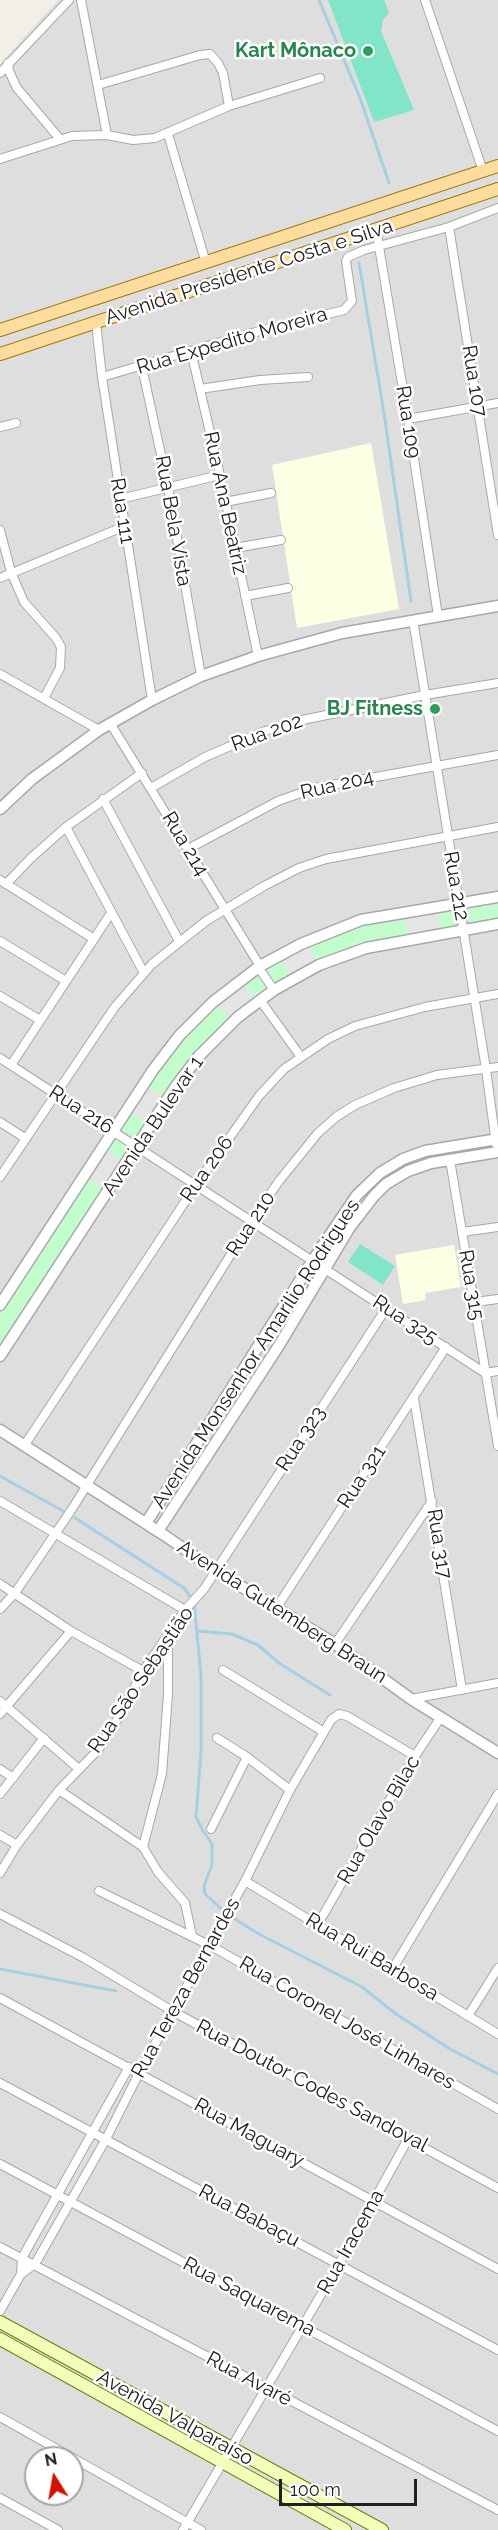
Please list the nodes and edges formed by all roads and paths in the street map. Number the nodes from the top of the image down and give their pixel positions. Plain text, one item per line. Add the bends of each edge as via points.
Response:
1 (69, 0) edge
2 (81, 0) edge
3 (425, 0) edge
4 (8, 63) junction
5 (0, 73) edge
6 (320, 78) dead end
7 (98, 85) junction
8 (229, 106) junction
9 (168, 134) junction
10 (106, 135) junction
11 (59, 138) junction
12 (0, 159) edge
13 (498, 166) edge
14 (483, 171) junction
15 (498, 189) edge
16 (498, 208) edge
17 (449, 227) junction
18 (313, 228) junction
19 (376, 229) junction
20 (378, 246) junction
21 (321, 248) junction
22 (210, 262) junction
23 (220, 281) junction
24 (96, 323) junction
25 (0, 330) edge
26 (191, 351) junction
27 (0, 354) edge
28 (142, 367) junction
29 (102, 377) junction
30 (308, 377) dead end
31 (200, 389) junction
32 (498, 403) edge
33 (477, 406) junction
34 (408, 419) junction
35 (16, 423) dead end
36 (0, 427) edge
37 (220, 475) junction
38 (168, 488) junction
39 (271, 493) dead end
40 (120, 499) junction
41 (225, 502) junction
42 (124, 525) junction
43 (0, 530) edge
44 (498, 535) edge
45 (281, 540) dead end
46 (235, 548) junction
47 (11, 573) junction
48 (0, 578) edge
49 (288, 588) dead end
50 (245, 596) junction
51 (498, 606) edge
52 (438, 616) junction
53 (413, 620) junction
54 (258, 656) junction
55 (0, 674) edge
56 (201, 676) junction
57 (498, 683) edge
58 (425, 695) junction
59 (44, 698) junction
60 (152, 700) junction
61 (110, 723) junction
62 (99, 730) junction
63 (498, 755) edge
64 (436, 765) junction
65 (142, 773) junction
66 (151, 788) junction
67 (103, 798) junction
68 (0, 809) edge
69 (66, 827) junction
70 (498, 827) edge
71 (446, 836) junction
72 (188, 849) junction
73 (3, 882) edge
74 (498, 897) edge
75 (459, 903) junction
76 (224, 909) junction
77 (111, 913) junction
78 (498, 924) edge
79 (464, 929) junction
80 (94, 939) junction
81 (0, 941) edge
82 (179, 941) junction
83 (259, 966) junction
84 (144, 973) junction
85 (66, 981) junction
86 (274, 990) junction
87 (498, 994) edge
88 (0, 996) edge
89 (474, 998) junction
90 (260, 1000) junction
91 (40, 1020) junction
92 (301, 1057) junction
93 (0, 1058) edge
94 (11, 1065) junction
95 (498, 1067) edge
96 (486, 1069) junction
97 (58, 1094) junction
98 (0, 1122) edge
99 (113, 1131) junction
100 (25, 1138) junction
101 (497, 1139) edge
102 (137, 1146) junction
103 (498, 1152) edge
104 (450, 1160) junction
105 (0, 1177) edge
106 (196, 1185) junction
107 (252, 1222) junction
108 (498, 1227) edge
109 (462, 1233) junction
110 (313, 1260) junction
111 (325, 1268) junction
112 (498, 1299) edge
113 (475, 1302) junction
114 (0, 1305) edge
115 (387, 1307) junction
116 (446, 1347) junction
117 (0, 1356) edge
118 (498, 1371) edge
119 (485, 1373) junction
120 (494, 1395) edge
121 (414, 1398) junction
122 (0, 1430) edge
123 (24, 1446) junction
124 (498, 1446) edge
125 (86, 1485) junction
126 (0, 1501) edge
127 (432, 1501) junction
128 (146, 1523) junction
129 (158, 1531) junction
130 (56, 1533) junction
131 (216, 1571) junction
132 (0, 1584) edge
133 (15, 1593) junction
134 (277, 1607) junction
135 (0, 1609) edge
136 (184, 1610) junction
137 (71, 1631) junction
138 (168, 1635) junction
139 (335, 1644) junction
140 (223, 1670) dead end
141 (143, 1671) junction
142 (498, 1683) edge
143 (462, 1689) junction
144 (411, 1699) junction
145 (2, 1707) edge
146 (441, 1717) junction
147 (324, 1732) junction
148 (44, 1738) junction
149 (217, 1738) dead end
150 (498, 1753) edge
151 (416, 1756) junction
152 (248, 1757) junction
153 (0, 1769) edge
154 (79, 1769) junction
155 (13, 1778) junction
156 (58, 1790) junction
157 (290, 1790) junction
158 (0, 1794) edge
159 (498, 1794) edge
160 (211, 1829) dead end
161 (0, 1835) edge
162 (17, 1845) junction
163 (143, 1847) junction
164 (0, 1873) edge
165 (245, 1881) junction
166 (99, 1891) dead end
167 (0, 1914) edge
168 (318, 1924) junction
169 (192, 1936) junction
170 (211, 1946) junction
171 (498, 1968) edge
172 (392, 1970) junction
173 (0, 1998) edge
174 (174, 2012) junction
175 (468, 2016) junction
176 (498, 2034) edge
177 (129, 2067) junction
178 (139, 2073) junction
179 (0, 2083) edge
180 (498, 2109) edge
181 (94, 2132) junction
182 (106, 2139) junction
183 (408, 2139) junction
184 (0, 2164) edge
185 (498, 2188) edge
186 (58, 2195) junction
187 (374, 2201) junction
188 (71, 2202) junction
189 (0, 2247) edge
190 (22, 2258) junction
191 (35, 2264) junction
192 (339, 2264) junction
193 (498, 2269) edge
194 (21, 2274) junction
195 (0, 2311) edge
196 (0, 2322) edge
197 (303, 2325) junction
198 (0, 2339) edge
199 (498, 2350) edge
200 (266, 2388) junction
201 (0, 2417) edge
202 (498, 2431) edge
203 (231, 2449) junction
204 (221, 2462) junction
205 (0, 2498) edge
206 (498, 2510) edge
207 (185, 2526) edge
208 (58, 2530) edge
209 (201, 2530) edge
210 (345, 2530) edge
211 (382, 2530) edge

1 - 4 street
2 - 7 street
3 - 14 street
4 - 5 street
4 - 11 street via 12,80
6 - 8 street
7 - 8 street via 210,54 223,73
7 - 10 street
8 - 9 street
9 - 10 street via 133,140
9 - 22 street
10 - 11 street
11 - 12 street
13 - 14 main road, Avenida Presidente Costa e Silva
14 - 18 main road, Avenida Presidente Costa e Silva
15 - 19 main road, Avenida Presidente Costa e Silva
16 - 17 street
17 - 20 street
17 - 33 street, Rua 107
18 - 21 main road
18 - 22 main road, Avenida Presidente Costa e Silva
19 - 20 street, Rua 109
19 - 21 main road, Avenida Presidente Costa e Silva
20 - 26 street, Rua Expedito Moreira via 347,259 352,301 344,310
20 - 34 street, Rua 109
21 - 23 main road, Avenida Presidente Costa e Silva
22 - 23 main road
22 - 25 main road, Avenida Presidente Costa e Silva
23 - 24 main road, Avenida Presidente Costa e Silva
24 - 27 main road, Avenida Presidente Costa e Silva
24 - 29 street, Rua 111
26 - 28 street, Rua Expedito Moreira
26 - 31 street, Rua Ana Beatriz
28 - 29 street, Rua Expedito Moreira
28 - 38 street, Rua Bela Vista
29 - 40 street, Rua 111
30 - 31 street
31 - 37 street, Rua Ana Beatriz
32 - 33 street
33 - 34 street
33 - 44 street, Rua 107
34 - 52 street, Rua 109
35 - 36 street
37 - 38 street
37 - 41 street, Rua Ana Beatriz
38 - 40 street
38 - 56 street, Rua Bela Vista
39 - 41 street
40 - 42 street, Rua 111
41 - 46 street, Rua Ana Beatriz
42 - 47 street
42 - 60 street, Rua 111
43 - 47 street
45 - 46 street
46 - 50 street, Rua Ana Beatriz
47 - 48 street
47 - 59 street via 24,602 61,647 60,668
49 - 50 street
50 - 54 street, Rua Ana Beatriz
51 - 52 street
52 - 53 street
53 - 54 street via 342,633
53 - 58 street, Rua 212
54 - 56 street
55 - 59 street
56 - 60 street
57 - 58 street, Rua 202
58 - 64 street, Rua 212
58 - 66 street, Rua 202 via 265,731 205,757
59 - 62 street
60 - 61 street
61 - 62 street
61 - 65 street, Rua 214
62 - 68 street via 32,779
63 - 64 street, Rua 204
64 - 71 street, Rua 212
64 - 72 street, Rua 204 via 298,793
65 - 66 street, Rua 214
65 - 67 street
66 - 72 street, Rua 214
67 - 69 street
67 - 82 street
69 - 73 street
69 - 77 street
70 - 71 street
71 - 75 street, Rua 212
71 - 76 street via 317,862
72 - 76 street, Rua 214
73 - 80 street
74 - 75 street, Avenida Bulevar 1
75 - 79 street, Rua 212
75 - 83 street, Avenida Bulevar 1 via 361,920
76 - 82 street
76 - 83 street, Rua 214
77 - 80 street
77 - 84 street
78 - 79 street, Avenida Bulevar 1
79 - 86 street, Avenida Bulevar 1 via 366,948 319,965
79 - 89 street, Rua 212
80 - 85 street
81 - 85 street
82 - 84 street
83 - 86 street, Rua 214
83 - 99 street, Avenida Bulevar 1 via 213,1002 179,1036
84 - 97 street via 114,1008
85 - 91 street
86 - 90 street, Avenida Bulevar 1
87 - 89 street, Rua 206
88 - 91 street
89 - 92 street, Rua 206 via 366,1023 328,1038
89 - 96 street, Rua 212
90 - 92 street
90 - 102 street, Avenida Bulevar 1 via 200,1056
91 - 94 street
92 - 106 street, Rua 206 via 259,1096
93 - 94 street, Rua 216
94 - 97 street, Rua 216
95 - 96 street, Rua 210
96 - 101 street, Rua 212
96 - 107 street, Rua 210 via 411,1082 375,1095 336,1117 302,1152
97 - 99 street, Rua 216
97 - 100 street
98 - 100 street
99 - 102 street, Rua 216
99 - 114 street, Avenida Bulevar 1
100 - 105 street
101 - 103 street, Rua 212
101 - 110 street, Avenida Monsenhor Amarilio Rodrigues via 425,1151 380,1173 357,1195
102 - 106 street, Rua 216
102 - 117 street, Avenida Bulevar 1
103 - 104 street, Avenida Monsenhor Amarilio Rodrigues
104 - 109 street, Rua 315
104 - 111 street, Avenida Monsenhor Amarilio Rodrigues via 408,1171 386,1184 350,1227
106 - 107 street, Rua 216
106 - 123 street, Rua 206
107 - 110 street, Rua 216
107 - 125 street, Rua 210
108 - 109 street
109 - 113 street, Rua 315
110 - 111 street, Rua 325
110 - 128 street, Avenida Monsenhor Amarilio Rodrigues
111 - 115 street, Rua 325
111 - 129 street, Avenida Monsenhor Amarilio Rodrigues
112 - 113 street
113 - 119 street, Rua 315
115 - 116 street, Rua 325
115 - 131 street, Rua 323
116 - 119 street, Rua 325
116 - 121 street, Rua 321
118 - 119 street
119 - 120 street, Rua 315
120 - 124 street, Rua 315
121 - 127 street, Rua 317
121 - 134 street, Rua 321
122 - 123 street, Avenida Gutemberg Braun
123 - 125 street, Avenida Gutemberg Braun
125 - 128 street, Avenida Gutemberg Braun
125 - 130 street, Rua 210
126 - 130 street
127 - 139 street
127 - 143 street, Rua 317
128 - 129 street, Avenida Gutemberg Braun
129 - 131 street, Avenida Gutemberg Braun
130 - 133 street, Rua 210
130 - 136 street
131 - 134 street, Avenida Gutemberg Braun
131 - 136 street, Rua São Sebastião
132 - 133 street
133 - 135 street, Rua 210
133 - 137 street
134 - 139 street, Avenida Gutemberg Braun
136 - 138 street, Rua São Sebastião
137 - 141 street
137 - 145 street
138 - 141 street, Rua São Sebastião
138 - 163 street via 162,1774
139 - 144 street, Avenida Gutemberg Braun
140 - 147 street
141 - 154 street, Rua São Sebastião via 109,1734
142 - 143 street
143 - 144 street
144 - 146 street, Avenida Gutemberg Braun
145 - 148 street
146 - 150 street, Avenida Gutemberg Braun
146 - 151 street, Rua Olavo Bilac
147 - 151 street, Rua Tereza Bernardes via 339,1714 347,1716
147 - 157 street, Rua Tereza Bernardes
148 - 154 street
148 - 155 street
149 - 152 street
151 - 168 street, Rua Olavo Bilac
152 - 157 street
152 - 160 street
153 - 155 street
154 - 156 street, Rua São Sebastião
155 - 158 street
156 - 162 street, Rua São Sebastião
156 - 163 street
157 - 165 street, Rua Tereza Bernardes
159 - 172 street
161 - 162 street
162 - 164 street, Rua São Sebastião
163 - 169 street via 185,1903
165 - 168 street, Rua Rui Barbosa
165 - 170 street, Rua Tereza Bernardes
166 - 169 street, Rua Coronel José Linhares
167 - 174 street, Rua Doutor Codes Sandoval
168 - 172 street, Rua Rui Barbosa
169 - 170 street, Rua Coronel José Linhares
170 - 174 street, Rua Tereza Bernardes
170 - 180 street, Rua Coronel José Linhares
171 - 175 street
172 - 175 street, Rua Rui Barbosa
173 - 177 street, Rua Maguary
174 - 178 street, Rua Tereza Bernardes
174 - 183 street, Rua Doutor Codes Sandoval
175 - 176 street, Rua Rui Barbosa
177 - 178 street, Rua Maguary
177 - 181 street, Rua Tereza Bernardes
178 - 182 street, Rua Tereza Bernardes
178 - 187 street, Rua Maguary
179 - 181 street, Rua Babaçu
181 - 182 street, Rua Babaçu
181 - 186 street, Rua Tereza Bernardes
182 - 188 street, Rua Tereza Bernardes
182 - 192 street, Rua Babaçu
183 - 185 street, Rua Doutor Codes Sandoval
183 - 187 street, Rua Iracema
184 - 186 street, Rua Saquarema
186 - 188 street, Rua Saquarema
186 - 190 street, Rua Tereza Bernardes
187 - 192 street, Rua Iracema
187 - 193 street, Rua Maguary
188 - 191 street, Rua Tereza Bernardes
188 - 197 street, Rua Saquarema
189 - 190 street, Rua Avaré
190 - 191 street, Rua Avaré
190 - 194 street, Rua Tereza Bernardes
191 - 194 street
191 - 200 street, Rua Avaré
192 - 197 street, Rua Iracema
192 - 199 street, Rua Babaçu
194 - 195 street, Rua Tereza Bernardes
196 - 203 main road, Avenida Valparaíso
197 - 200 street, Rua Iracema
197 - 202 street, Rua Saquarema
198 - 204 main road, Avenida Valparaíso
200 - 203 street, Rua Iracema
200 - 206 street, Rua Avaré
201 - 207 street
203 - 204 street, Rua Iracema
203 - 211 main road, Avenida Valparaíso
204 - 207 street, Rua Iracema
204 - 210 main road, Avenida Valparaíso
205 - 208 street
207 - 209 street

